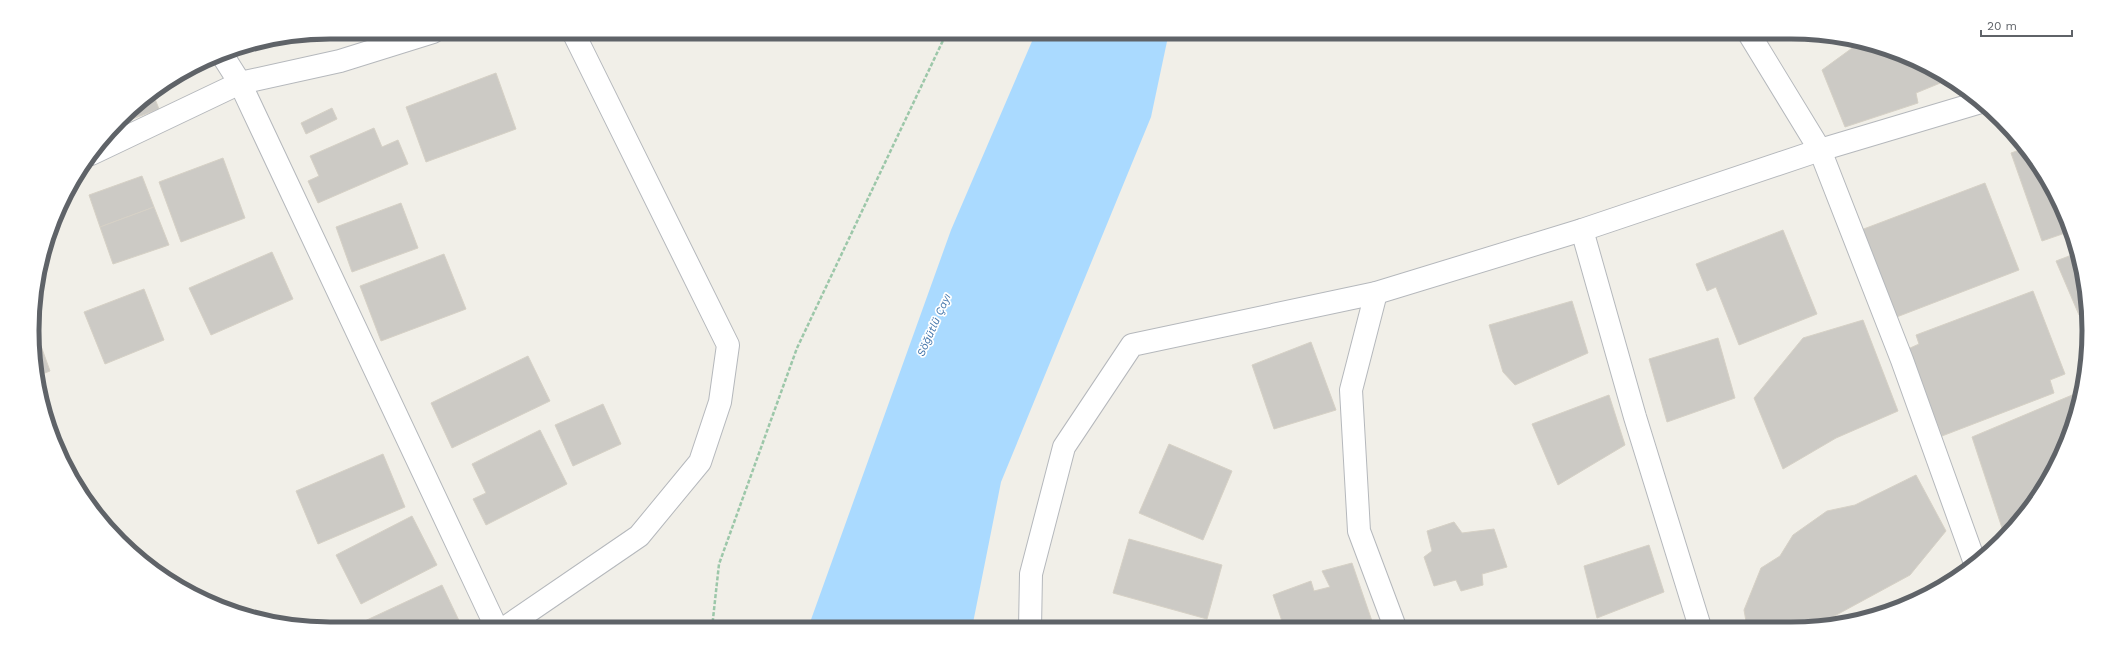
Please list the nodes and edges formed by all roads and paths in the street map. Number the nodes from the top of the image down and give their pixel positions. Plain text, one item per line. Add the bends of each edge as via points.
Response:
1 (411, 39) edge
2 (576, 39) edge
3 (944, 39) edge
4 (1752, 39) edge
5 (225, 59) edge
6 (240, 83) junction
7 (1974, 104) edge
8 (103, 148) edge
9 (1820, 150) junction
10 (1582, 230) junction
11 (1376, 293) junction
12 (1973, 558) edge
13 (494, 622) edge
14 (513, 622) edge
15 (713, 622) edge
16 (1030, 622) edge
17 (1393, 622) edge
18 (1698, 622) edge

1 - 6 street via 340,61
2 - 14 street via 728,345 720,402 700,462 639,536
3 - 15 path via 797,348 718,564
4 - 9 street
5 - 6 street
6 - 8 street
6 - 13 street
7 - 9 street
9 - 10 street
9 - 12 street via 1902,360
10 - 11 street
10 - 18 street via 1635,417
11 - 16 street via 1132,346 1064,447 1031,574
11 - 17 street via 1351,390 1359,531

